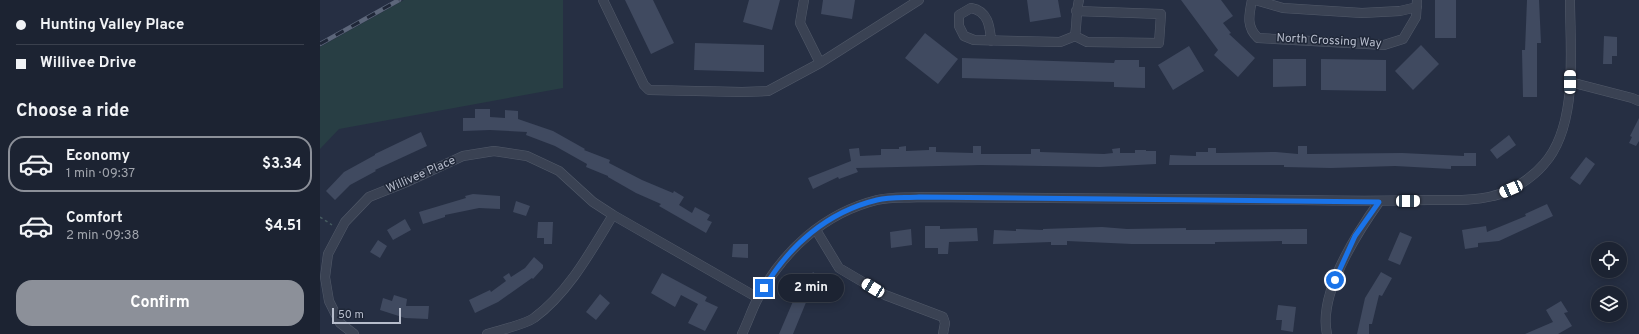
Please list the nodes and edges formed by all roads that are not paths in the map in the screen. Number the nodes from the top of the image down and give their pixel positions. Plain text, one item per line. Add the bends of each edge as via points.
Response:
1 (603, 0) edge
2 (804, 0) edge
3 (919, 0) edge
4 (1079, 0) edge
5 (1252, 0) edge
6 (1255, 0) edge
7 (1570, 0) edge
8 (1417, 3) edge
9 (1076, 11) junction
10 (1075, 36) junction
11 (991, 41) dead end
12 (820, 63) junction
13 (1570, 82) junction
14 (1639, 101) edge
15 (1379, 202) junction
16 (613, 215) junction
17 (816, 230) junction
18 (758, 298) junction
19 (354, 334) edge
20 (488, 334) edge
21 (742, 334) edge
22 (944, 334) edge
23 (1327, 334) edge

1 - 12 street via 644,85 649,90 768,91
2 - 12 street via 800,23
3 - 12 street
4 - 9 street
5 - 8 street, North Crossing Way via 1250,27 1258,38 1384,45 1403,40 1416,17
6 - 8 street, North Crossing Way via 1283,8 1362,13 1400,11
7 - 13 street
9 - 10 street via 1078,21
9 - 10 street via 1161,14 1159,43 1087,42
10 - 11 street via 1060,42
13 - 14 street
13 - 15 street via 1566,118 1555,148 1545,163 1511,189 1494,196 1468,200
15 - 17 street via 896,198 877,200 837,215
15 - 23 street via 1355,236 1335,280 1327,307
16 - 18 street, Willivee Place
16 - 19 street, Willivee Place via 593,202 559,171 527,156 494,151 463,156 369,197 345,222 328,254 325,277 332,307 340,323
16 - 20 street via 561,292 533,318
17 - 18 street via 790,250 776,267
17 - 22 street via 839,268 885,295 943,317 946,323
18 - 21 street

